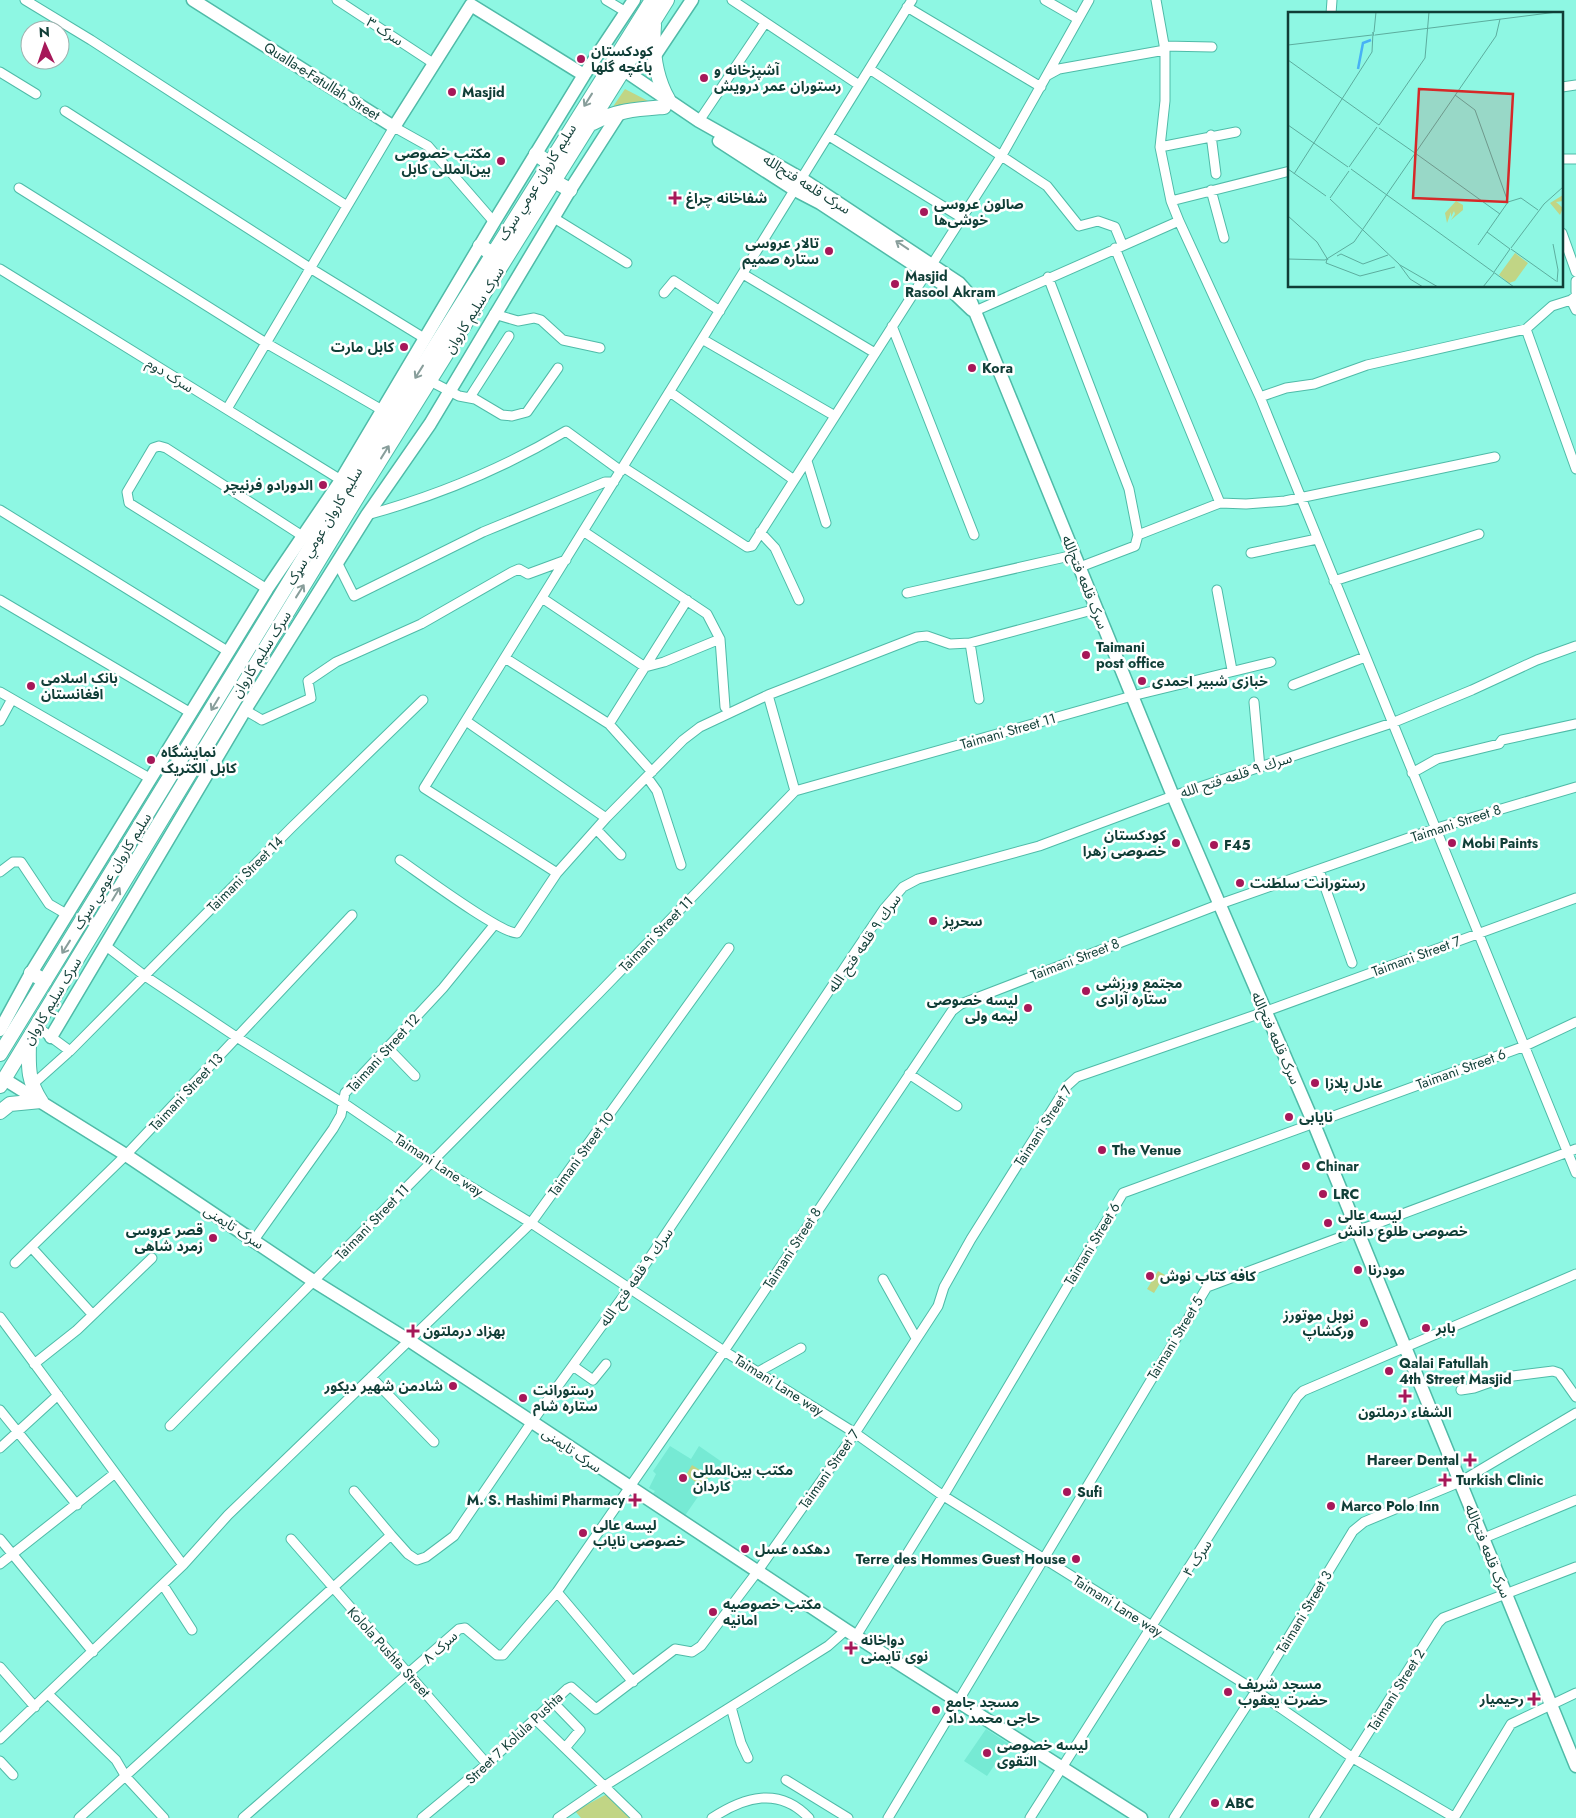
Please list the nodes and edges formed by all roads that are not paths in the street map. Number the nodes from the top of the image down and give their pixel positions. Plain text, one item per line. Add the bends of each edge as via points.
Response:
1 (25, 0) edge
2 (193, 0) edge
3 (337, 0) edge
4 (606, 0) edge
5 (634, 0) edge
6 (652, 0) edge
7 (667, 0) edge
8 (692, 0) edge
9 (732, 0) edge
10 (1044, 0) edge
11 (1089, 0) edge
12 (1156, 0) edge
13 (469, 2) edge
14 (909, 4) edge
15 (626, 12) junction
16 (1078, 20) junction
17 (654, 22) junction
18 (766, 23) junction
19 (1212, 47) dead end
20 (1164, 48) junction
21 (654, 57) junction
22 (434, 63) junction
23 (610, 66) junction
24 (870, 70) junction
25 (0, 72) edge
26 (623, 74) junction
27 (584, 75) junction
28 (1048, 75) junction
29 (859, 85) junction
30 (1041, 87) junction
31 (36, 94) dead end
32 (666, 103) junction
33 (66, 111) dead end
34 (620, 112) junction
35 (699, 121) junction
36 (591, 124) junction
37 (394, 126) junction
38 (1236, 132) dead end
39 (1211, 135) junction
40 (829, 136) junction
41 (1160, 147) junction
42 (536, 154) junction
43 (1002, 155) junction
44 (549, 163) junction
45 (1288, 171) edge
46 (1216, 174) dead end
47 (554, 181) junction
48 (798, 185) junction
49 (19, 188) dead end
50 (570, 190) junction
51 (1211, 190) junction
52 (1171, 201) junction
53 (347, 206) junction
54 (554, 218) junction
55 (962, 218) junction
56 (1179, 221) junction
57 (494, 222) junction
58 (1224, 238) dead end
59 (1564, 239) edge
60 (480, 246) junction
61 (1119, 246) junction
62 (493, 254) junction
63 (627, 263) dead end
64 (310, 268) junction
65 (928, 268) junction
66 (0, 269) edge
67 (1576, 272) edge
68 (743, 274) junction
69 (1048, 277) junction
70 (1576, 282) edge
71 (664, 293) dead end
72 (1574, 296) edge
73 (1576, 310) edge
74 (720, 311) junction
75 (973, 312) junction
76 (494, 314) junction
77 (892, 326) junction
78 (1526, 329) junction
79 (508, 336) dead end
80 (424, 338) junction
81 (702, 339) junction
82 (266, 343) junction
83 (600, 348) dead end
84 (875, 353) junction
85 (558, 368) dead end
86 (430, 381) junction
87 (449, 391) junction
88 (670, 392) junction
89 (470, 397) junction
90 (1260, 397) junction
91 (227, 409) junction
92 (382, 410) junction
93 (835, 416) junction
94 (1495, 457) dead end
95 (807, 461) junction
96 (1576, 468) edge
97 (622, 469) junction
98 (794, 480) junction
99 (352, 482) junction
100 (614, 482) junction
101 (1301, 497) junction
102 (1220, 503) junction
103 (0, 510) edge
104 (367, 515) junction
105 (826, 523) dead end
106 (583, 531) junction
107 (760, 532) junction
108 (1479, 534) dead end
109 (974, 535) dead end
110 (1138, 535) junction
111 (304, 537) junction
112 (1317, 538) junction
113 (1251, 553) dead end
114 (1074, 555) junction
115 (566, 560) junction
116 (338, 564) junction
117 (1080, 567) junction
118 (1334, 581) junction
119 (267, 590) junction
120 (1217, 590) dead end
121 (907, 593) dead end
122 (542, 598) junction
123 (0, 600) edge
124 (688, 600) junction
125 (799, 600) dead end
126 (1096, 609) junction
127 (720, 639) junction
128 (970, 642) junction
129 (1576, 646) edge
130 (229, 652) junction
131 (1365, 657) junction
132 (505, 658) junction
133 (1271, 662) dead end
134 (645, 667) junction
135 (1232, 670) junction
136 (1293, 685) dead end
137 (0, 692) edge
138 (768, 695) junction
139 (1132, 696) junction
140 (12, 699) junction
141 (980, 699) dead end
142 (423, 700) dead end
143 (1254, 702) dead end
144 (725, 707) dead end
145 (245, 710) junction
146 (191, 713) junction
147 (0, 721) edge
148 (466, 721) junction
149 (1392, 723) junction
150 (610, 724) junction
151 (1576, 724) edge
152 (1260, 768) junction
153 (1412, 772) junction
154 (649, 774) junction
155 (152, 779) junction
156 (1576, 787) edge
157 (795, 791) junction
158 (1173, 796) junction
159 (606, 818) junction
160 (1437, 828) junction
161 (596, 829) junction
162 (621, 855) dead end
163 (400, 860) dead end
164 (681, 865) dead end
165 (2, 867) edge
166 (1319, 870) junction
167 (557, 873) junction
168 (1576, 898) edge
169 (1220, 904) junction
170 (68, 915) junction
171 (352, 915) dead end
172 (495, 924) junction
173 (1477, 934) junction
174 (106, 946) junction
175 (730, 948) dead end
176 (1352, 963) dead end
177 (31, 973) junction
178 (145, 976) junction
179 (45, 981) junction
180 (1264, 1012) junction
181 (1576, 1022) edge
182 (8, 1027) edge
183 (33, 1032) junction
184 (51, 1037) junction
185 (238, 1038) junction
186 (1525, 1046) junction
187 (387, 1047) junction
188 (70, 1051) junction
189 (0, 1054) edge
190 (908, 1074) junction
191 (415, 1076) dead end
192 (2, 1082) edge
193 (31, 1086) junction
194 (41, 1101) junction
195 (345, 1104) junction
196 (957, 1106) dead end
197 (0, 1112) edge
198 (1314, 1124) junction
199 (1572, 1150) edge
200 (126, 1155) junction
201 (430, 1162) junction
202 (1576, 1173) edge
203 (531, 1223) junction
204 (1357, 1231) junction
205 (254, 1240) junction
206 (32, 1248) junction
207 (152, 1258) dead end
208 (15, 1263) dead end
209 (1576, 1274) edge
210 (883, 1280) dead end
211 (314, 1282) junction
212 (630, 1288) junction
213 (92, 1314) junction
214 (0, 1317) edge
215 (916, 1338) junction
216 (410, 1341) junction
217 (1405, 1347) junction
218 (801, 1348) dead end
219 (724, 1351) junction
220 (34, 1364) junction
221 (606, 1364) dead end
222 (573, 1366) junction
223 (758, 1372) junction
224 (372, 1378) junction
225 (1461, 1390) dead end
226 (58, 1395) junction
227 (1576, 1397) edge
228 (0, 1410) edge
229 (1576, 1412) edge
230 (531, 1423) junction
231 (170, 1426) dead end
232 (18, 1432) junction
233 (855, 1433) junction
234 (434, 1442) dead end
235 (0, 1448) edge
236 (114, 1474) junction
237 (1460, 1482) junction
238 (629, 1488) junction
239 (354, 1491) dead end
240 (942, 1495) junction
241 (1576, 1500) edge
242 (77, 1505) junction
243 (391, 1535) junction
244 (1484, 1538) junction
245 (0, 1539) edge
246 (291, 1539) dead end
247 (13, 1554) junction
248 (1045, 1559) junction
249 (0, 1564) edge
250 (183, 1565) junction
251 (1576, 1567) edge
252 (757, 1572) junction
253 (163, 1585) junction
254 (331, 1588) junction
255 (557, 1592) junction
256 (1506, 1596) junction
257 (1150, 1626) junction
258 (192, 1630) dead end
259 (851, 1633) junction
260 (93, 1652) junction
261 (0, 1667) edge
262 (410, 1674) junction
263 (633, 1682) junction
264 (1256, 1691) junction
265 (48, 1694) junction
266 (1576, 1694) edge
267 (553, 1702) junction
268 (957, 1702) junction
269 (1551, 1704) junction
270 (35, 1706) junction
271 (731, 1707) junction
272 (535, 1720) junction
273 (0, 1739) edge
274 (565, 1748) junction
275 (748, 1758) dead end
276 (1353, 1758) junction
277 (0, 1761) edge
278 (487, 1764) junction
279 (1576, 1766) edge
280 (1063, 1767) junction
281 (13, 1774) dead end
282 (126, 1777) junction
283 (786, 1780) dead end
284 (603, 1787) junction
285 (79, 1818) edge
286 (164, 1818) edge
287 (243, 1818) edge
288 (422, 1818) edge
289 (558, 1818) edge
290 (637, 1818) edge
291 (712, 1818) edge
292 (810, 1818) edge
293 (848, 1818) edge
294 (888, 1818) edge
295 (1030, 1818) edge
296 (1142, 1818) edge
297 (1174, 1818) edge
298 (1314, 1818) edge
299 (1455, 1818) edge

1 - 53 street
2 - 37 main road, Qualla-e-Fatullah Street
3 - 22 street, سرک ۳
4 - 15 street
5 - 15 main road
6 - 23 main road, سلیم کاروان عومي سړک
7 - 17 main road, سرک سلیم کاروان
8 - 21 main road
9 - 18 street
10 - 16 street
11 - 16 street
12 - 20 street
13 - 22 main road, Qualla-e-Fatullah Street
13 - 27 main road, Qualla-e-Fatullah Street
14 - 24 street
14 - 30 street
15 - 27 main road
16 - 28 street
17 - 21 main road
17 - 26 main road, سرک سلیم کاروان
18 - 29 street
18 - 35 street
19 - 20 street
20 - 28 street via 1059,69
20 - 41 street via 1165,101
21 - 32 main road
22 - 37 main road, Qualla-e-Fatullah Street
23 - 26 main road, سرک قلعه فتح‌الله
23 -> 44 main road, سلیم کاروان عومي سړک
24 - 29 street
24 - 43 street
25 - 31 street
26 - 32 main road, سرک قلعه فتح‌الله
26 - 36 main road, سرک سلیم کاروان
27 - 42 main road
28 - 30 street
29 - 40 street
30 - 43 street
32 - 34 main road
32 - 35 main road, سرک قلعه فتح‌الله
32 - 48 main road, سرک قلعه فتح‌الله
33 - 64 street
34 - 36 main road
34 - 50 main road
35 - 48 main road, سرک قلعه فتح‌الله
36 - 47 main road, سرک سلیم کاروان
37 - 53 street
37 - 57 street via 428,146
38 - 39 street
39 - 41 street
39 - 46 street
40 - 48 street
40 - 55 street
41 - 52 street
42 - 44 main road
42 - 57 main road
43 - 55 street
43 - 61 street via 1047,186 1079,226 1098,221 1115,227
44 - 62 main road, سلیم کاروان عومي سړک
45 - 51 street
47 - 50 main road
47 - 86 main road, سرک سلیم کاروان
48 - 65 main road, سرک قلعه فتح‌الله
48 - 68 street
49 - 82 street
50 - 54 main road
51 - 52 street
51 - 58 street
52 - 56 street
53 - 64 street
54 - 63 street
54 - 76 main road
55 - 65 street
56 - 61 street
56 - 90 street
57 - 60 main road
59 - 67 street
60 - 62 main road
60 - 80 main road
61 - 69 street
61 - 102 street
62 -> 99 main road, سلیم کاروان عومي سړک
64 - 80 street
64 - 82 street
65 - 75 main road, سرک قلعه فتح‌الله via 959,283 967,292
65 - 77 street
66 - 91 street, سرک دوم
68 - 74 street
68 - 84 street
69 - 75 street
69 - 110 street via 1129,489
70 - 72 street
71 - 74 street via 674,280
72 - 73 street
72 - 78 street via 1552,306
74 - 81 street
75 - 114 main road, سرک قلعه فتح‌الله
76 - 83 street via 518,322 534,318 541,320 563,340
76 - 87 main road
77 - 84 street
77 - 109 street
78 - 90 street via 1367,365 1314,384 1286,388
78 - 96 street
79 - 89 street
80 - 92 main road
81 - 88 street
81 - 93 street
82 - 91 street
82 - 92 street
84 - 93 street
85 - 89 street via 527,412 522,414 502,415
86 - 87 street
99 -> 86 main road, سرک سلیم کاروان
87 - 89 street
87 - 104 main road
88 - 97 street
88 - 98 street
90 - 101 street
91 - 99 street, سرک دوم
92 - 99 main road
93 - 95 street
94 - 101 street
95 - 98 street
95 - 105 street
97 - 100 street
97 - 104 street via 566,431 444,490
97 - 107 street via 747,547 752,546
98 - 107 street
99 - 111 main road
99 -> 179 main road, سلیم کاروان عومي سړک
183 -> 99 main road, سرک سلیم کاروان
100 - 106 street
100 - 116 street via 604,482 492,529 354,596
101 - 102 street via 1266,503
101 - 112 street
102 - 110 street
103 - 130 street
104 - 116 main road
106 - 115 street
106 - 124 street
107 - 125 street via 775,548
108 - 118 street
110 - 117 street via 1135,546
111 - 119 main road
111 - 119 street via 166,448 153,448 127,492 129,503
112 - 113 street
112 - 118 street
114 - 117 main road, سرک قلعه فتح‌الله
114 - 121 street
115 - 122 street
115 - 145 street via 528,574 519,569 512,572 421,624 336,662 308,681 311,698 262,720
116 - 145 main road
117 - 126 main road, سرک قلعه فتح‌الله
118 - 131 street
119 - 130 main road
120 - 135 street
122 - 132 street
122 - 134 street
123 - 146 street
124 - 127 street via 707,614
124 - 134 street
126 - 128 street
126 - 139 main road, سرک قلعه فتح‌الله
127 - 134 street
127 - 144 street
128 - 138 street via 950,644 928,636 917,637
128 - 141 street
129 - 149 street, سرك ٩ قلعه فتح الله
130 - 146 main road
131 - 136 street
131 - 149 street
132 - 148 street
132 - 150 street
133 - 135 street, Taimani Street 11
134 - 150 street
135 - 139 street, Taimani Street 11
137 - 140 street
138 - 154 street via 700,727
138 - 157 street
139 - 157 street, Taimani Street 11
139 - 158 main road, سرک قلعه فتح‌الله
140 - 147 street
140 - 155 street
142 - 178 street, Taimani Street 14
143 - 152 street
145 - 174 main road
146 - 155 main road
148 - 159 street
148 - 167 street via 424,788
149 - 152 street, سرك ٩ قلعه فتح الله
149 - 153 street
150 - 154 street
151 - 153 street via 1502,740 1500,744 1437,759
152 - 158 street, سرك ٩ قلعه فتح الله
153 - 160 street
154 - 159 street
154 - 164 street
155 - 170 main road
156 - 160 street, Taimani Street 8
157 - 201 street, Taimani Street 11 via 599,994
158 - 169 main road, سرک قلعه فتح‌الله
158 - 212 street, سرك ٩ قلعه فتح الله via 1039,846 928,875 903,887 884,909
159 - 161 street
160 - 166 street, Taimani Street 8
160 - 173 street
161 - 162 street
161 - 167 street
163 - 172 street
165 - 170 street via 21,862 49,904
166 - 169 street, Taimani Street 8
166 - 176 street
167 - 172 street via 517,933
168 - 173 street, Taimani Street 7
169 - 180 main road, سرک قلعه فتح‌الله
169 - 190 street, Taimani Street 8 via 961,1004 952,1011
170 - 177 main road
171 - 185 street, Taimani Street 13
172 - 187 street, Taimani Street 12 via 443,988
173 - 180 street, Taimani Street 7
173 - 186 street
174 - 178 street, Taimani Lane way
174 - 184 main road
175 - 203 street, Taimani Street 10
177 - 179 main road
177 - 182 main road
178 - 185 street, Taimani Lane way
178 - 188 street, Taimani Street 14
179 - 182 main road, سلیم کاروان عومي سړک
180 - 198 main road, سرک قلعه فتح‌الله
180 - 215 street, Taimani Street 7 via 1077,1077 971,1239 944,1287 938,1306
181 - 186 street, Taimani Street 6
182 - 189 main road, سلیم کاروان عومي سړک
183 - 184 street
183 - 192 main road, سرک سلیم کاروان
183 - 193 main road
184 - 188 street
185 - 195 street, Taimani Lane way
185 - 200 street, Taimani Street 13
186 - 198 street, Taimani Street 6
186 - 199 street
187 - 191 street
187 - 195 street, Taimani Street 12 via 345,1093
188 - 193 street, Taimani Street 14
190 - 196 street
190 - 219 street, Taimani Street 8
192 - 194 main road, سرک تایمنی
193 - 194 main road
194 - 197 main road via 10,1104
194 - 200 main road, سرک تایمنی
195 - 201 street, Taimani Lane way
195 - 205 street, Taimani Street 12 via 334,1129
198 - 204 main road, سرک قلعه فتح‌الله
198 - 240 street, Taimani Street 6 via 1123,1193
199 - 202 street
199 - 204 street, Taimani Street 5
200 - 205 main road, سرک تایمنی
200 - 206 street, Taimani Street 13
201 - 203 street, Taimani Lane way
201 - 211 street, Taimani Street 11
203 - 212 street, Taimani Lane way
203 - 216 street, Taimani Street 10
204 - 217 main road, سرک قلعه فتح‌الله
204 - 248 street, Taimani Street 5 via 1203,1291
205 - 211 main road, سرک تایمنی
206 - 208 street, Taimani Street 13
206 - 213 street
207 - 213 street
209 - 217 street, سرک ۴
210 - 215 street
211 - 216 main road, سرک تایمنی
211 - 231 street, Taimani Street 11
212 - 219 street, Taimani Lane way
212 - 222 street, سرك ٩ قلعه فتح الله
213 - 220 street
214 - 220 street
215 - 233 street, Taimani Street 7
216 - 224 street, Taimani Street 10
216 - 230 main road, سرک تایمنی
217 - 237 main road, سرک قلعه فتح‌الله
217 - 257 street, سرک ۴ via 1297,1397 1197,1558
218 - 223 street
219 - 223 street, Taimani Lane way
219 - 238 street, Taimani Street 8
220 - 226 street
221 - 222 street via 593,1380
222 - 230 street, سرك ٩ قلعه فتح الله
223 - 233 street, Taimani Lane way
224 - 234 street
224 - 250 street, Taimani Street 10 via 228,1516
225 - 227 street via 1505,1377 1553,1371 1559,1373
226 - 232 street
226 - 236 street
228 - 232 street
229 - 237 street, Taimani Street 3
230 - 238 main road, سرک تایمنی
230 - 243 street, سرك ٩ قلعه فتح الله via 454,1536 440,1548 417,1560
232 - 235 street
232 - 242 street
233 - 240 street, Taimani Lane way
233 - 252 street, Taimani Street 7
236 - 242 street
236 - 250 street
237 - 244 main road, سرک قلعه فتح‌الله
237 - 264 street, Taimani Street 3 via 1364,1522 1354,1531
238 - 252 main road, سرک تایمنی
238 - 255 street, سرک ۸
239 - 243 street
240 - 248 street, Taimani Lane way
240 - 259 street, Taimani Street 6
241 - 244 street
242 - 247 street
243 - 254 street
244 - 256 main road, سرک قلعه فتح‌الله
245 - 247 street
246 - 254 street, Kolola Pushta Street
247 - 249 street
247 - 260 street
248 - 257 street, Taimani Lane way
248 - 268 street, Taimani Street 5
250 - 253 street, Taimani Street 10
251 - 256 street, Taimani Street 2
252 - 259 main road, سرک تایمنی
252 - 263 street, Street 7 Kolula Pushta via 701,1646 692,1652 675,1648
253 - 258 street
253 - 260 street, Taimani Street 10
254 - 262 street, Kolola Pushta Street
254 - 282 street
255 - 262 street, سرک ۸ via 503,1655 498,1655 462,1628
255 - 263 street
256 - 269 main road, سرک قلعه فتح‌الله
256 - 276 street, Taimani Street 2 via 1443,1618 1438,1623
257 - 264 street, Taimani Lane way
257 - 280 street, سرک ۴
259 - 268 main road, سرک تایمنی
259 - 271 street, Taimani Street 6
260 - 265 street, Taimani Street 10
261 - 270 street
262 - 278 street, Kolola Pushta Street
262 - 287 street, سرک ۸
263 - 267 street, Street 7 Kolula Pushta via 596,1709 571,1687
264 - 276 street, Taimani Lane way
264 - 297 street, Taimani Street 3
265 - 270 street, Taimani Street 10
265 - 282 street via 116,1760
266 - 269 street
267 - 272 street, Street 7 Kolula Pushta
267 - 274 street via 580,1730
268 - 280 main road, سرک تایمنی
268 - 294 street, Taimani Street 5
269 - 279 main road, سرک قلعه فتح‌الله
269 - 299 street via 1511,1724
270 - 273 street, Taimani Street 10
271 - 275 street
271 - 284 street, Taimani Street 6
272 - 274 street
272 - 278 street, Street 7 Kolula Pushta
274 - 284 street
276 - 298 street, Taimani Street 2
276 - 299 street, Taimani Lane way
277 - 281 street
278 - 288 street, Street 7 Kolula Pushta
280 - 295 street, سرک ۴
280 - 296 main road, سرک تایمنی
282 - 285 street
282 - 286 street
283 - 293 street
284 - 289 street, Taimani Street 6
284 - 290 street
291 - 292 street via 736,1804 755,1798 781,1799

